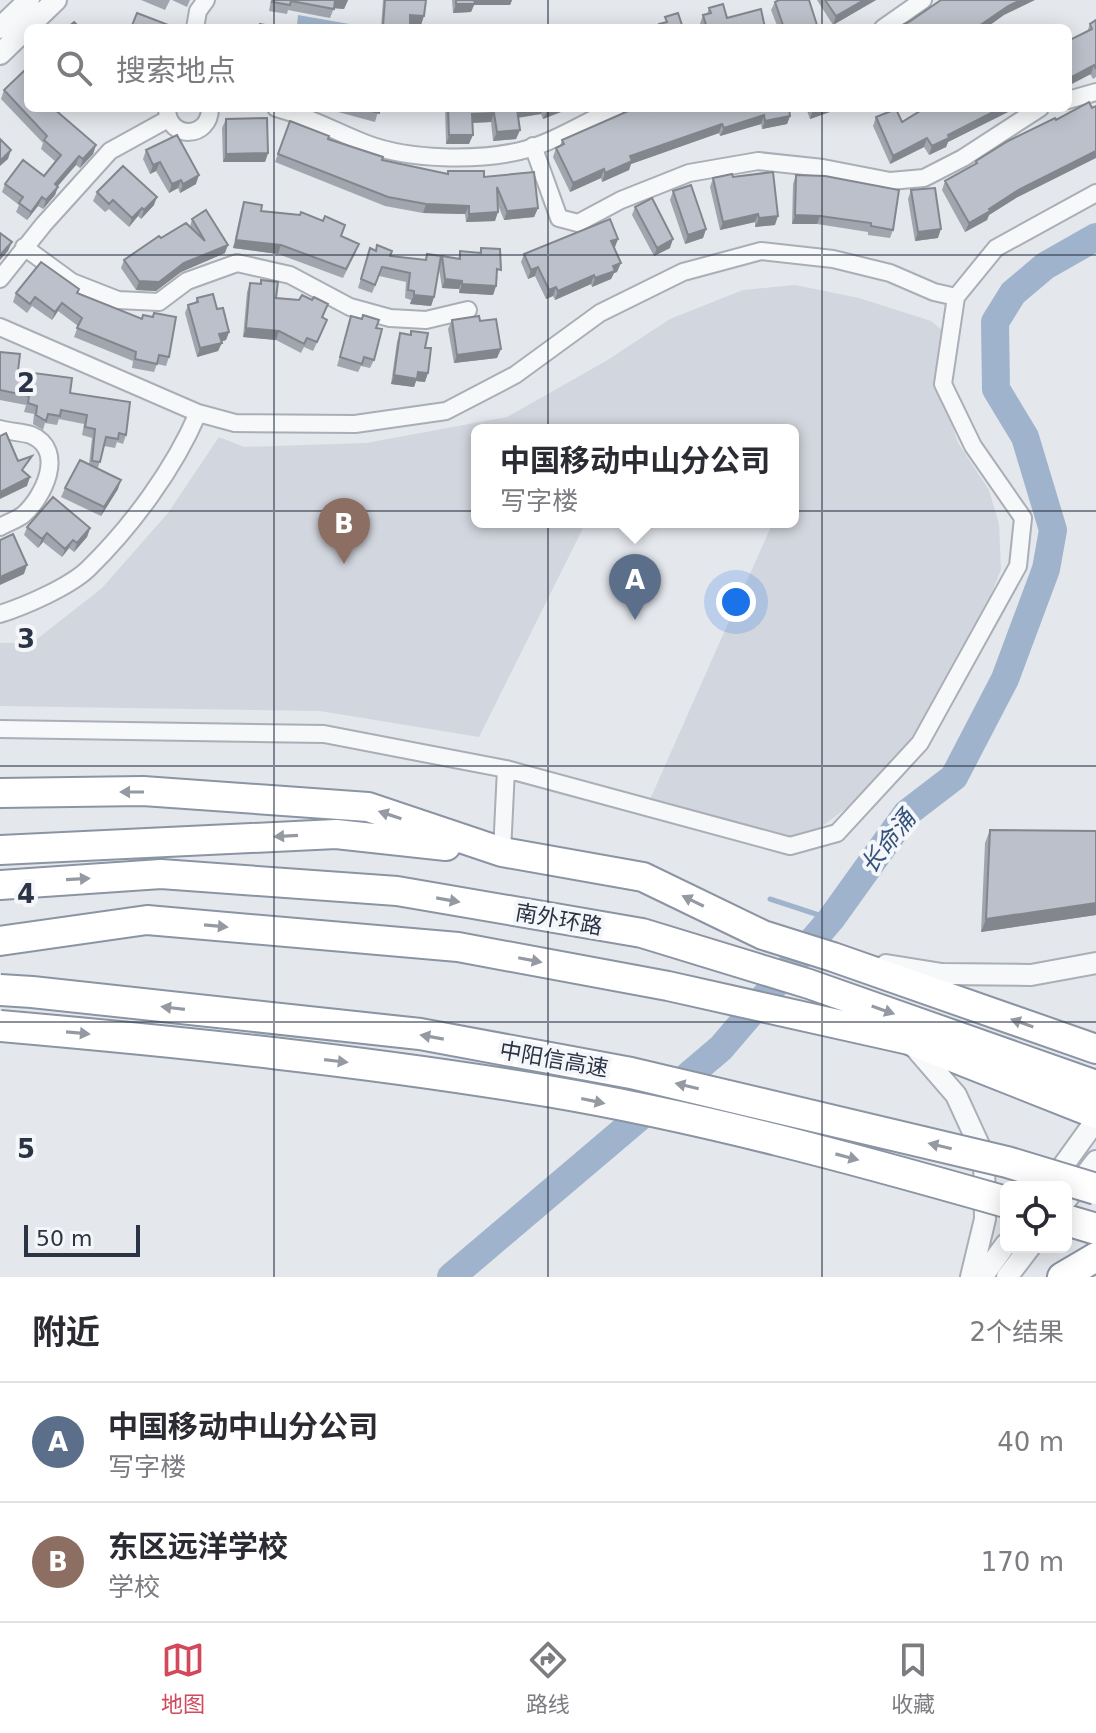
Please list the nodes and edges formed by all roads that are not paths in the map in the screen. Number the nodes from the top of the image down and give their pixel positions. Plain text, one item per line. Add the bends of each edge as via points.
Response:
1 (29, 0) edge
2 (56, 0) edge
3 (206, 0) edge
4 (923, 0) edge
5 (31, 24) edge
6 (196, 24) edge
7 (889, 24) edge
8 (0, 28) edge
9 (24, 31) edge
10 (0, 54) edge
11 (1096, 92) edge
12 (1072, 99) edge
13 (209, 112) edge
14 (294, 112) edge
15 (607, 112) edge
16 (1034, 112) edge
17 (167, 113) edge
18 (533, 146) junction
19 (1096, 193) edge
20 (24, 247) junction
21 (0, 279) edge
22 (956, 297) junction
23 (468, 310) dead end
24 (0, 327) edge
25 (198, 413) junction
26 (0, 429) edge
27 (0, 527) edge
28 (0, 614) edge
29 (0, 729) edge
30 (506, 769) junction
31 (0, 793) edge
32 (0, 850) edge
33 (502, 852) junction
34 (5, 885) edge
35 (0, 941) edge
36 (833, 957) junction
37 (1096, 963) edge
38 (0, 990) edge
39 (0, 1026) edge
40 (909, 1040) junction
41 (1096, 1049) edge
42 (1096, 1085) edge
43 (1096, 1114) edge
44 (1096, 1120) edge
45 (1096, 1161) edge
46 (1051, 1181) edge
47 (1096, 1189) edge
48 (1072, 1192) edge
49 (1000, 1200) edge
50 (1072, 1222) edge
51 (1096, 1229) edge
52 (1000, 1252) edge
53 (1025, 1253) edge
54 (1096, 1257) edge
55 (971, 1277) edge
56 (982, 1277) edge
57 (1007, 1277) edge
58 (1062, 1277) edge

1 - 8 street
2 - 5 street
3 - 6 street
4 - 7 street
9 - 10 street
11 - 12 street
13 - 17 street via 208,122 190,133 177,130
14 - 18 street via 370,145 417,154 472,158
15 - 18 street
16 - 18 street via 924,178 890,181 758,161 689,173 578,223 559,218
17 - 20 street via 110,151
19 - 22 street via 996,248
20 - 21 street
20 - 23 street via 72,282 118,300 159,302 187,281 237,263 290,275 350,307 390,318 426,320
22 - 25 street via 833,259 761,251 683,272 600,313 515,375 446,411 355,424 235,423
22 - 30 street via 943,384 973,446 1023,518 1018,566 920,743 837,833 790,846
24 - 25 street
25 - 28 street via 148,500 86,571 25,607
26 - 27 street via 33,436 46,447 51,464 42,492 23,515
29 - 30 street via 324,734
30 - 33 street
33 -> 31 highway via 368,807 143,791
33 -> 32 highway via 336,834
36 -> 33 highway via 763,935 643,877
34 -> 42 highway, 南外环路 via 161,874 397,891 642,933 809,984
35 -> 40 highway, 南外环路 via 147,920 458,947
36 - 37 street via 942,974 1031,975
41 -> 36 highway
47 -> 38 highway, 中阳信高速, bridge via 1007,1162 631,1073 450,1040
39 -> 49 highway, 中阳信高速, bridge via 303,1057 550,1092 847,1157
40 - 43 highway, 南外环路
40 - 55 street via 956,1095 984,1156 985,1219
44 - 46 street
45 - 48 street
50 - 51 highway
52 - 56 street
53 - 57 street
54 - 58 highway

